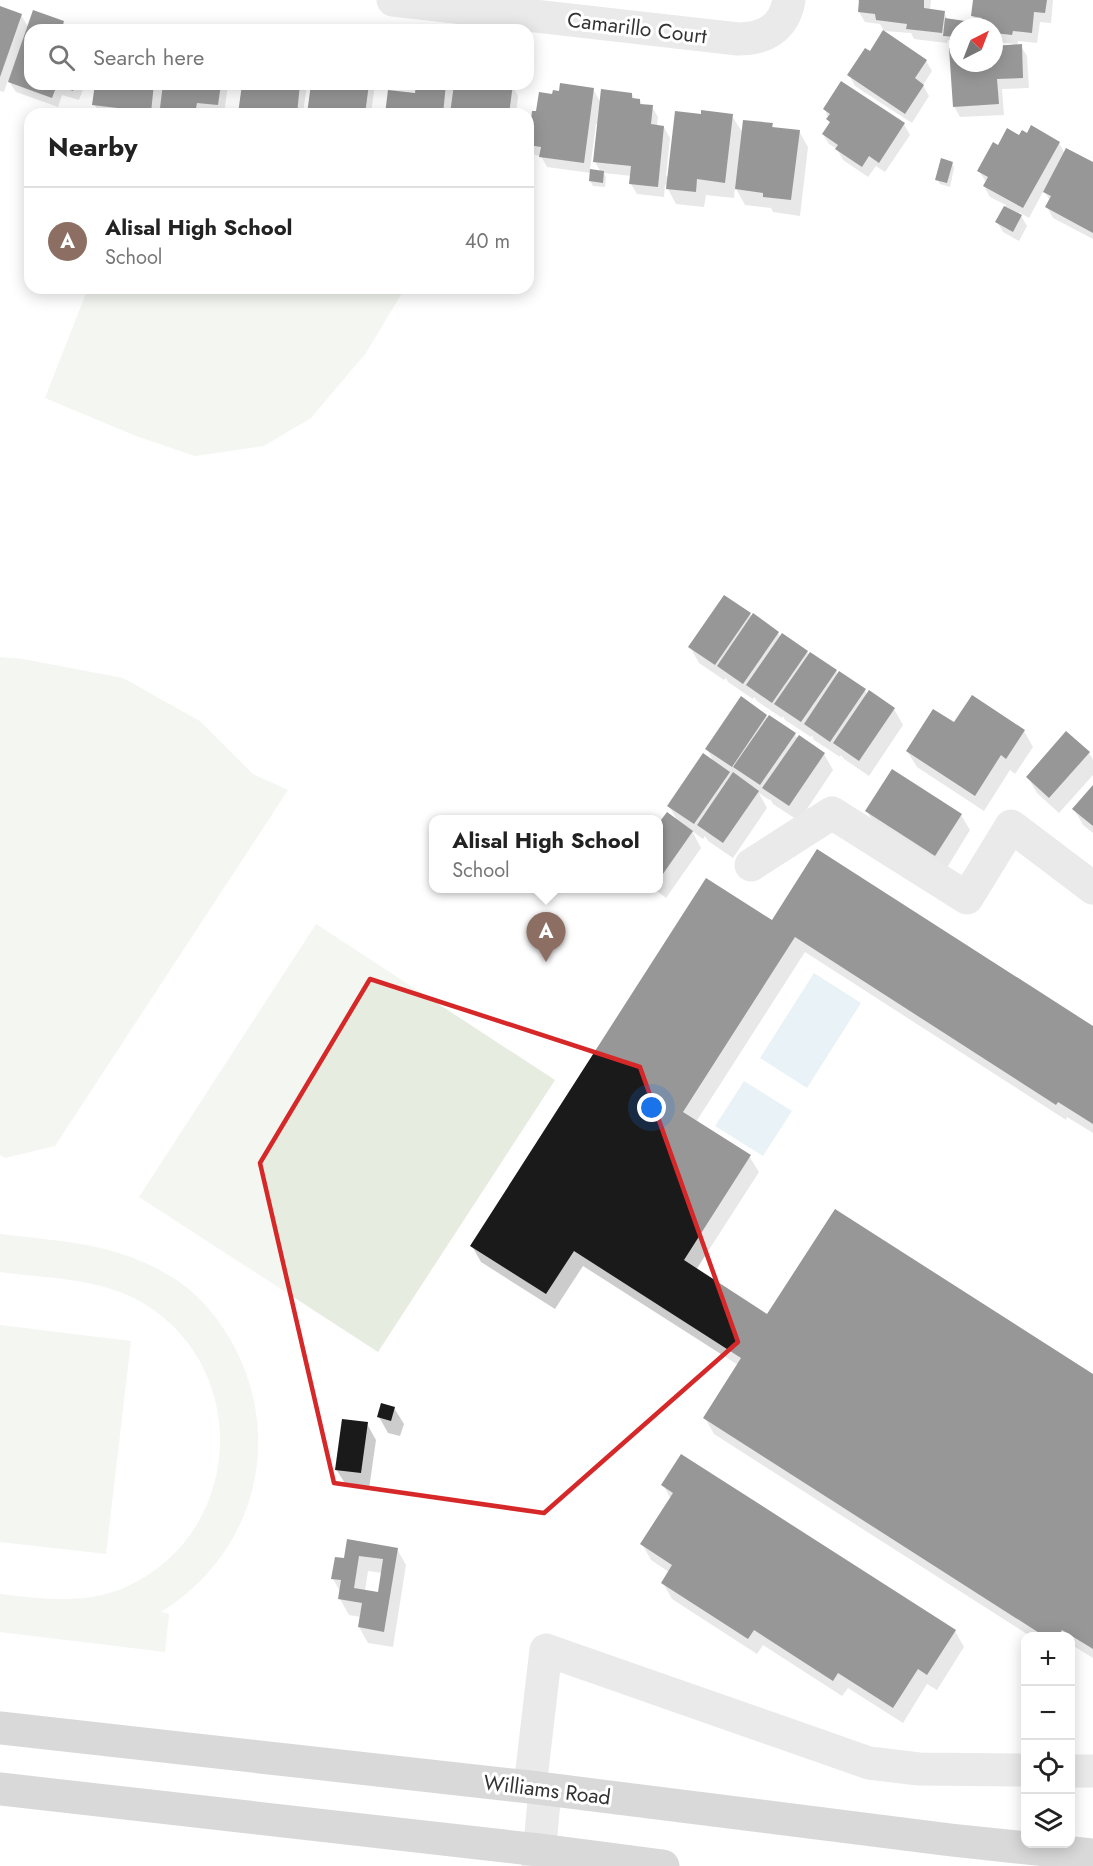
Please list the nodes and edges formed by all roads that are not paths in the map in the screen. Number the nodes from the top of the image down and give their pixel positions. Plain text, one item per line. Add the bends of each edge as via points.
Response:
1 (393, 0) edge
2 (789, 0) edge
3 (751, 865) dead end
4 (1093, 888) edge
5 (0, 1728) edge
6 (1021, 1770) edge
7 (1075, 1771) edge
8 (1093, 1771) edge
9 (0, 1789) edge
10 (537, 1789) junction
11 (1093, 1855) edge
12 (538, 1858) edge
13 (663, 1866) edge

1 - 2 street, Camarillo Court via 738,39 756,38 774,30
3 - 4 street via 832,813 967,898 1011,826
5 - 10 main road, Williams Road
6 - 10 street via 919,1769 869,1763 546,1650
7 - 8 street
9 - 12 main road
10 - 11 main road, Williams Road
10 - 12 street
12 - 13 main road

